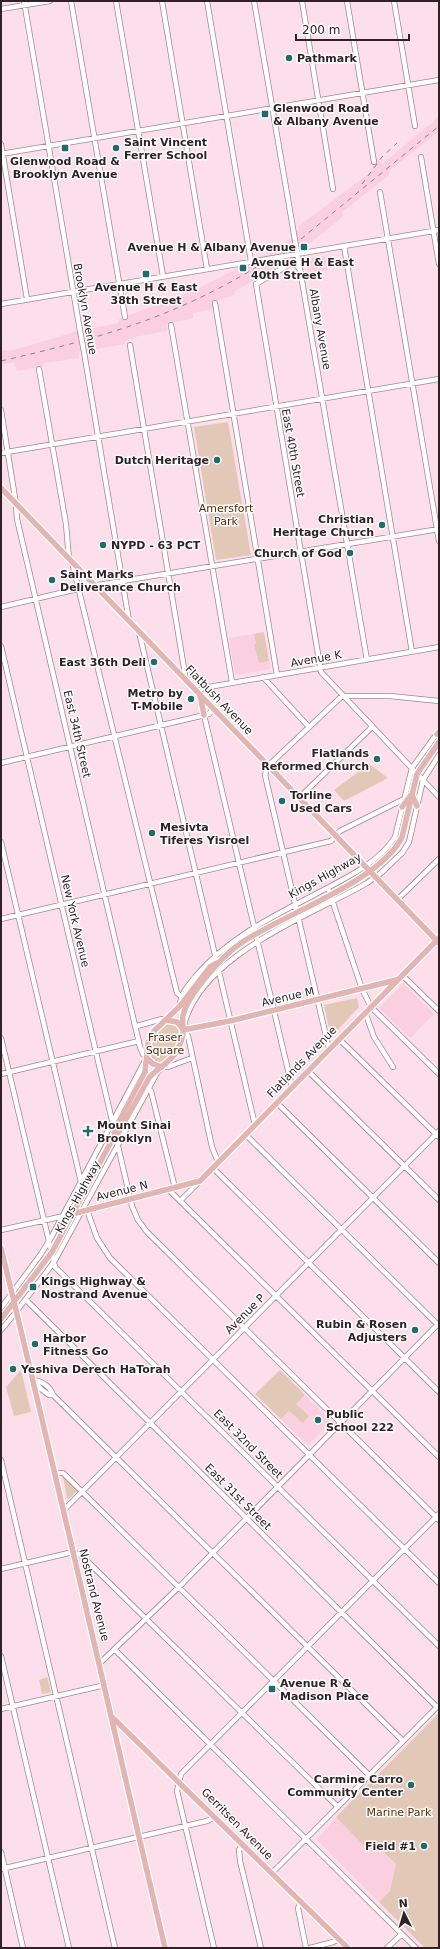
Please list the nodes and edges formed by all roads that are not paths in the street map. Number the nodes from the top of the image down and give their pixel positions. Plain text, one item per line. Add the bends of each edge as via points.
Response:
1 (50, 1) edge
2 (71, 1) edge
3 (116, 1) edge
4 (162, 1) edge
5 (207, 1) edge
6 (254, 1) edge
7 (302, 1) edge
8 (347, 1) edge
9 (394, 1) edge
10 (24, 3) edge
11 (1, 9) edge
12 (439, 80) edge
13 (409, 86) junction
14 (363, 93) junction
15 (319, 101) junction
16 (273, 109) junction
17 (227, 116) junction
18 (183, 124) junction
19 (415, 126) dead end
20 (138, 131) junction
21 (94, 139) junction
22 (1, 144) edge
23 (48, 146) junction
24 (2, 154) edge
25 (421, 157) dead end
26 (374, 162) dead end
27 (333, 189) dead end
28 (380, 192) dead end
29 (439, 230) edge
30 (433, 231) junction
31 (388, 239) junction
32 (344, 246) junction
33 (298, 254) junction
34 (280, 258) junction
35 (251, 262) junction
36 (439, 264) edge
37 (207, 269) junction
38 (280, 270) junction
39 (300, 270) junction
40 (163, 276) junction
41 (119, 284) junction
42 (73, 292) junction
43 (27, 299) junction
44 (215, 303) dead end
45 (1, 304) edge
46 (125, 317) dead end
47 (171, 325) dead end
48 (130, 345) dead end
49 (39, 369) dead end
50 (439, 379) edge
51 (412, 383) junction
52 (368, 391) junction
53 (322, 398) junction
54 (276, 406) junction
55 (1, 410) edge
56 (232, 414) junction
57 (188, 421) junction
58 (144, 429) junction
59 (98, 437) junction
60 (52, 445) junction
61 (8, 452) junction
62 (1, 453) edge
63 (1, 488) edge
64 (16, 504) junction
65 (438, 529) edge
66 (393, 537) junction
67 (439, 541) edge
68 (347, 544) junction
69 (301, 552) junction
70 (257, 559) junction
71 (71, 560) junction
72 (213, 567) junction
73 (168, 574) junction
74 (122, 582) junction
75 (95, 586) junction
76 (80, 589) junction
77 (36, 599) junction
78 (1, 607) edge
79 (129, 621) junction
80 (139, 632) junction
81 (1, 646) edge
82 (439, 647) edge
83 (412, 652) junction
84 (367, 660) junction
85 (321, 667) junction
86 (277, 675) junction
87 (263, 677) junction
88 (187, 681) junction
89 (232, 682) junction
90 (198, 694) junction
91 (342, 696) junction
92 (439, 701) edge
93 (213, 709) junction
94 (204, 715) junction
95 (161, 725) junction
96 (308, 726) junction
97 (372, 727) junction
98 (438, 732) edge
99 (116, 736) junction
100 (439, 742) edge
101 (70, 746) junction
102 (439, 755) edge
103 (27, 757) junction
104 (1, 763) edge
105 (268, 766) junction
106 (412, 768) junction
107 (417, 774) junction
108 (423, 780) junction
109 (412, 795) junction
110 (439, 797) edge
111 (299, 798) junction
112 (404, 799) junction
113 (417, 806) junction
114 (402, 807) junction
115 (335, 836) junction
116 (1, 842) edge
117 (283, 852) junction
118 (439, 859) edge
119 (239, 862) junction
120 (365, 867) junction
121 (370, 872) junction
122 (196, 873) junction
123 (375, 877) junction
124 (150, 883) junction
125 (328, 888) junction
126 (105, 894) junction
127 (330, 895) junction
128 (397, 900) junction
129 (332, 902) junction
130 (62, 904) junction
131 (295, 905) junction
132 (297, 912) junction
133 (18, 915) junction
134 (1, 919) edge
135 (298, 919) junction
136 (255, 928) junction
137 (257, 938) junction
138 (438, 941) edge
139 (215, 955) junction
140 (217, 963) junction
141 (219, 971) junction
142 (402, 975) junction
143 (397, 980) junction
144 (362, 989) junction
145 (181, 996) junction
146 (318, 1000) junction
147 (180, 1006) junction
148 (371, 1007) junction
149 (274, 1010) junction
150 (439, 1011) edge
151 (365, 1012) junction
152 (166, 1020) junction
153 (230, 1021) junction
154 (137, 1026) junction
155 (184, 1030) junction
156 (1, 1038) edge
157 (339, 1039) junction
158 (139, 1041) junction
159 (329, 1049) junction
160 (96, 1052) junction
161 (147, 1057) junction
162 (192, 1058) junction
163 (52, 1062) junction
164 (162, 1067) junction
165 (393, 1067) dead end
166 (308, 1071) junction
167 (9, 1072) junction
168 (1, 1074) edge
169 (439, 1074) edge
170 (292, 1087) junction
171 (148, 1088) junction
172 (277, 1103) junction
173 (113, 1124) junction
174 (255, 1124) junction
175 (116, 1134) junction
176 (245, 1134) junction
177 (438, 1134) edge
178 (118, 1146) junction
179 (218, 1162) junction
180 (404, 1166) junction
181 (213, 1168) junction
182 (200, 1181) junction
183 (81, 1182) junction
184 (172, 1189) junction
185 (373, 1198) junction
186 (131, 1200) junction
187 (439, 1200) edge
188 (180, 1202) junction
189 (85, 1210) junction
190 (72, 1214) junction
191 (64, 1216) junction
192 (44, 1220) junction
193 (1, 1230) edge
194 (341, 1230) junction
195 (49, 1241) junction
196 (1, 1248) edge
197 (52, 1252) junction
198 (54, 1262) junction
199 (308, 1263) junction
200 (439, 1263) edge
201 (12, 1294) junction
202 (276, 1296) junction
203 (26, 1300) junction
204 (14, 1303) junction
205 (1, 1308) edge
206 (16, 1312) junction
207 (1, 1319) edge
208 (438, 1324) edge
209 (244, 1328) junction
210 (1, 1330) edge
211 (405, 1358) junction
212 (213, 1359) junction
213 (33, 1380) junction
214 (372, 1390) junction
215 (181, 1391) junction
216 (439, 1392) edge
217 (341, 1422) junction
218 (150, 1423) junction
219 (309, 1454) junction
220 (116, 1457) junction
221 (439, 1457) edge
222 (1, 1460) edge
223 (55, 1473) junction
224 (277, 1486) junction
225 (82, 1492) junction
226 (64, 1510) junction
227 (438, 1517) edge
228 (246, 1518) junction
229 (404, 1549) junction
230 (73, 1552) junction
231 (212, 1552) junction
232 (25, 1563) junction
233 (1, 1569) edge
234 (373, 1581) junction
235 (439, 1583) edge
236 (179, 1587) junction
237 (342, 1612) junction
238 (146, 1619) junction
239 (439, 1646) edge
240 (308, 1647) junction
241 (115, 1650) junction
242 (1, 1656) edge
243 (100, 1663) junction
244 (273, 1680) junction
245 (105, 1685) junction
246 (56, 1696) junction
247 (13, 1706) junction
248 (438, 1706) edge
249 (1, 1709) edge
250 (242, 1712) junction
251 (111, 1716) junction
252 (403, 1741) junction
253 (211, 1745) junction
254 (369, 1775) junction
255 (179, 1781) junction
256 (338, 1807) junction
257 (215, 1817) junction
258 (186, 1826) junction
259 (139, 1837) junction
260 (306, 1839) junction
261 (243, 1844) junction
262 (92, 1848) junction
263 (1, 1852) edge
264 (48, 1858) junction
265 (3, 1869) edge
266 (272, 1873) junction
267 (301, 1902) junction
268 (402, 1934) junction
269 (339, 1939) junction
270 (23, 1948) edge
271 (69, 1948) edge
272 (115, 1948) edge
273 (165, 1948) edge
274 (214, 1948) edge
275 (261, 1948) edge
276 (306, 1948) edge
277 (310, 1948) edge
278 (348, 1948) edge
279 (387, 1948) edge
280 (416, 1948) edge

1 - 10 street
2 - 21 street
3 - 20 street
4 - 18 street
5 - 17 street
6 - 16 street, Albany Avenue
7 - 15 street
8 - 14 street
9 - 13 street
10 - 11 street
10 - 23 street, Brooklyn Avenue
12 - 13 street
13 - 14 street
13 - 19 street
14 - 15 street
14 - 26 street
15 - 16 street
15 - 27 street
16 - 17 street
16 - 33 street, Albany Avenue
17 - 18 street
17 - 35 street
18 - 20 street
18 - 37 street
20 - 21 street
20 - 40 street
21 - 23 street
21 - 41 street
22 - 24 street
23 - 24 street
23 - 42 street, Brooklyn Avenue
24 - 43 street
25 - 30 street
28 - 31 street
29 - 30 street
30 - 31 street
30 - 36 street
31 - 32 street
31 - 51 street
32 - 33 street
32 - 52 street
33 - 34 street
33 - 39 street, Albany Avenue
34 - 35 street
34 - 38 street
35 - 37 street
37 - 40 street
38 - 39 street, East 40th Street via 293,263
38 - 54 street, East 40th Street via 256,284
39 - 53 street, Albany Avenue
40 - 41 street
41 - 42 street
41 - 46 street
42 - 43 street
42 - 59 street, Brooklyn Avenue, bridge
43 - 45 street
44 - 56 street
47 - 57 street
48 - 58 street
49 - 60 street
50 - 51 street
51 - 52 street
51 - 65 street
52 - 53 street
52 - 66 street
53 - 54 street
53 - 68 street, Albany Avenue
54 - 56 street
54 - 69 street, East 40th Street
55 - 61 street, East 34th Street
56 - 57 street
56 - 70 street
57 - 58 street
57 - 72 street
58 - 59 street
58 - 73 street
59 - 60 street
59 - 74 street, Brooklyn Avenue
60 - 61 street
60 - 71 street
61 - 62 street
61 - 64 street, East 34th Street
63 - 64 main road, Flatbush Avenue
64 - 71 main road, Flatbush Avenue
64 - 77 street, East 34th Street via 17,519
65 - 66 street
65 - 67 street
66 - 68 street
66 - 83 street
68 - 69 street
68 - 84 street, Albany Avenue
69 - 70 street
69 - 85 street, East 40th Street
70 - 72 street
70 - 86 street
71 - 75 main road, Flatbush Avenue
71 - 76 street
72 - 73 street
72 - 89 street
73 - 74 street
73 - 88 street
74 - 75 street
74 - 79 street, Brooklyn Avenue
75 - 76 street
75 - 79 main road, Flatbush Avenue
76 - 77 street
76 - 99 street
77 - 78 street
77 - 101 street, East 34th Street
79 - 80 main road, Flatbush Avenue
80 - 88 main road, Flatbush Avenue
80 - 95 street
81 - 103 street, New York Avenue
82 - 83 street, Avenue K
83 - 84 street, Avenue K
84 - 85 street, Avenue K
85 - 86 street, Avenue K
85 - 91 street, East 40th Street via 321,672
86 - 87 street, Avenue K
87 - 89 street, Avenue K
87 - 96 street
88 - 90 main road, Flatbush Avenue
89 - 90 street, Avenue K via 203,688
90 - 93 main road, Flatbush Avenue
90 - 94 main road
91 - 92 street via 390,696
91 - 96 street
91 - 97 street, East 40th Street
93 - 94 street
93 - 105 main road, Flatbush Avenue
94 - 95 street
94 - 119 street
95 - 99 street
95 - 122 street
96 - 105 street
97 - 106 street, East 40th Street
97 - 111 street
98 - 106 street, Kings Highway
99 - 101 street
99 - 124 street
100 - 107 main road, Kings Highway
101 - 103 street
101 - 126 street, East 34th Street
102 - 108 street, Kings Highway
103 - 104 street
103 - 130 street, New York Avenue
105 - 111 main road, Flatbush Avenue
105 - 117 street via 265,775
106 - 107 street, East 40th Street
106 - 112 street, Kings Highway
107 - 108 street, East 40th Street
107 - 109 main road, Kings Highway
108 - 110 street, East 40th Street
108 - 113 street, Kings Highway
109 - 113 main road
109 - 114 main road
109 - 121 main road, Kings Highway via 399,844
111 - 115 main road, Flatbush Avenue
112 - 114 street, Kings Highway
112 - 115 street via 340,831
113 - 123 street, Kings Highway via 409,842 402,853
114 - 120 street, Kings Highway via 395,836
115 - 117 street via 331,841
115 - 120 main road, Flatbush Avenue
116 - 133 street
117 - 119 street
117 - 131 street
118 - 128 street
119 - 122 street
119 - 136 street
120 - 121 main road, Flatbush Avenue
120 - 125 street, Kings Highway
121 - 123 main road, Flatbush Avenue
121 - 127 main road, Kings Highway
122 - 124 street
122 - 139 street
123 - 128 main road, Flatbush Avenue
123 - 129 street, Kings Highway
124 - 126 street
124 - 145 street via 177,993
125 - 127 street
125 - 131 street, Kings Highway
126 - 130 street
126 - 154 street, East 34th Street
127 - 129 street
127 - 132 main road, Kings Highway
128 - 138 main road, Flatbush Avenue
129 - 135 street, Kings Highway
129 - 144 street
130 - 133 street
130 - 160 street, New York Avenue
131 - 132 street
131 - 136 street, Kings Highway
132 - 135 street
132 - 137 main road, Kings Highway
133 - 134 street
133 - 163 street
135 - 137 street, Kings Highway
135 - 146 street
136 - 137 street
136 - 139 street, Kings Highway via 241,935
137 - 140 main road, Kings Highway via 242,942
137 - 141 street, Kings Highway
137 - 149 street
138 - 142 main road, Flatlands Avenue
139 - 140 street
139 - 145 street, Kings Highway
140 - 141 street
140 - 147 main road, Kings Highway via 212,964
140 - 155 main road, Kings Highway via 186,1008 182,1017
141 - 153 street
141 - 155 street, Kings Highway via 198,998 186,1019
142 - 143 main road, Flatlands Avenue
142 - 150 street
143 - 144 main road, Avenue M
143 - 148 main road, Flatlands Avenue
144 - 146 main road, Avenue M
144 - 148 street
145 - 147 street
146 - 149 main road, Avenue M
146 - 159 street
147 - 152 main road, Kings Highway
148 - 151 main road, Flatlands Avenue
148 - 169 street
149 - 153 main road, Avenue M
149 - 170 street
151 - 157 main road, Flatlands Avenue
151 - 165 street via 374,1037
152 - 154 street via 162,1018
152 - 155 main road via 176,1022
152 - 161 main road, Kings Highway via 150,1038
153 - 155 main road, Avenue M
153 - 174 street
154 - 158 street, East 34th Street
155 - 162 street via 188,1036
155 - 164 main road, Kings Highway via 177,1050 170,1061
156 - 167 street
157 - 159 main road, Flatlands Avenue
157 - 177 street
158 - 160 street
158 - 161 street, East 34th Street via 143,1054
159 - 166 main road, Flatlands Avenue
160 - 163 street
160 - 173 street, New York Avenue
161 - 164 main road via 153,1064
161 - 173 street, Kings Highway
161 - 175 main road, Kings Highway via 143,1078 117,1125
162 - 164 street
162 - 179 street via 212,1147
163 - 167 street
163 - 183 street
164 - 171 street, Kings Highway
164 - 175 main road, Kings Highway via 149,1078
166 - 170 main road, Flatlands Avenue
166 - 180 street
167 - 168 street
167 - 192 street
170 - 172 main road, Flatlands Avenue
171 - 178 street, Kings Highway
171 - 184 street via 151,1091
172 - 174 main road, Flatlands Avenue
172 - 185 street
173 - 175 street, New York Avenue
173 - 183 street, Kings Highway
174 - 176 main road, Flatlands Avenue
175 - 178 street, New York Avenue
175 - 190 main road, Kings Highway
176 - 179 main road, Flatlands Avenue
176 - 194 street
177 - 180 street, Avenue P
178 - 186 street, New York Avenue
178 - 189 street, Kings Highway
179 - 181 main road, Flatlands Avenue
180 - 185 street, Avenue P
180 - 187 street
181 - 182 main road, Flatlands Avenue
181 - 199 street
182 - 184 main road, Avenue N
182 - 188 street, Flatlands Avenue
183 - 191 street, Kings Highway
184 - 186 main road, Avenue N
184 - 188 street
185 - 194 street, Avenue P
185 - 200 street
186 - 189 main road, Avenue N
186 - 209 street via 142,1226
188 - 202 street
189 - 190 main road, Avenue N
189 - 198 street, Kings Highway
189 - 212 street via 97,1238 110,1258
190 - 191 street, Avenue N
190 - 197 main road, Kings Highway
191 - 192 street, Avenue N
191 - 195 street, Kings Highway
192 - 193 street, Avenue N
192 - 195 street
194 - 199 street, Avenue P
194 - 208 street
195 - 197 street
195 - 201 street, Kings Highway
196 - 201 main road, Nostrand Avenue
197 - 198 street, East 32nd Street
197 - 204 main road, Kings Highway
198 - 203 street, Kings Highway
198 - 215 street, East 32nd Street via 55,1267
199 - 202 street, Avenue P
199 - 211 street
201 - 204 main road, Nostrand Avenue
201 - 205 street, Kings Highway
202 - 209 street, Avenue P
202 - 214 street
203 - 206 street, Kings Highway
203 - 218 street, East 31st Street
204 - 206 main road, Nostrand Avenue
204 - 207 main road, Kings Highway
206 - 210 street, Kings Highway
206 - 213 main road, Nostrand Avenue
208 - 211 street
209 - 212 street, Avenue P
209 - 217 street
211 - 214 street
211 - 216 street
212 - 215 street, Avenue P
212 - 219 street
213 - 220 street via 41,1381 51,1390 53,1395
213 - 223 main road, Nostrand Avenue
214 - 217 street
214 - 221 street
215 - 218 street, Avenue P
215 - 224 street, East 32nd Street
217 - 219 street
217 - 227 street
218 - 220 street, Avenue P
218 - 228 street, East 31st Street
219 - 224 street
219 - 229 street
220 - 225 street, Avenue P
220 - 231 street
222 - 232 street
223 - 225 street via 63,1472
223 - 226 main road, Nostrand Avenue
224 - 228 street
224 - 234 street, East 32nd Street
225 - 226 street, Avenue P
225 - 236 street
226 - 230 main road, Nostrand Avenue
227 - 229 street
228 - 231 street
228 - 237 street, East 31st Street
229 - 234 street
229 - 235 street
230 - 232 street
230 - 238 street via 82,1556
230 - 243 main road, Nostrand Avenue
231 - 236 street
231 - 240 street
232 - 233 street
232 - 246 street
234 - 237 street
234 - 239 street, East 32nd Street
236 - 238 street
236 - 244 street
237 - 240 street
237 - 248 street, East 31st Street
238 - 241 street
238 - 250 street
240 - 244 street
240 - 252 street
241 - 243 street
241 - 253 street
242 - 247 street
243 - 245 main road, Nostrand Avenue
244 - 250 street
244 - 254 street
245 - 246 street
245 - 251 main road, Nostrand Avenue
246 - 247 street
246 - 262 street
247 - 249 street
247 - 264 street
248 - 252 street
250 - 253 street
250 - 256 street
251 - 255 main road, Gerritsen Avenue
251 - 259 main road, Nostrand Avenue
252 - 254 street
253 - 255 street via 181,1774
253 - 260 street
254 - 256 street
255 - 257 main road, Gerritsen Avenue
255 - 258 street via 177,1791
256 - 260 street
257 - 258 street
257 - 261 main road, Gerritsen Avenue
258 - 259 street
258 - 274 street
259 - 262 street
259 - 273 main road, Nostrand Avenue
260 - 266 street
260 - 268 street
261 - 266 main road, Gerritsen Avenue
261 - 275 street via 239,1850 240,1861
262 - 264 street
262 - 272 street
263 - 265 street
264 - 265 street
264 - 271 street
265 - 270 street
266 - 267 main road, Gerritsen Avenue
267 - 269 main road, Gerritsen Avenue
267 - 276 street via 298,1912
268 - 279 street
268 - 280 street
269 - 277 street
269 - 278 main road, Gerritsen Avenue

